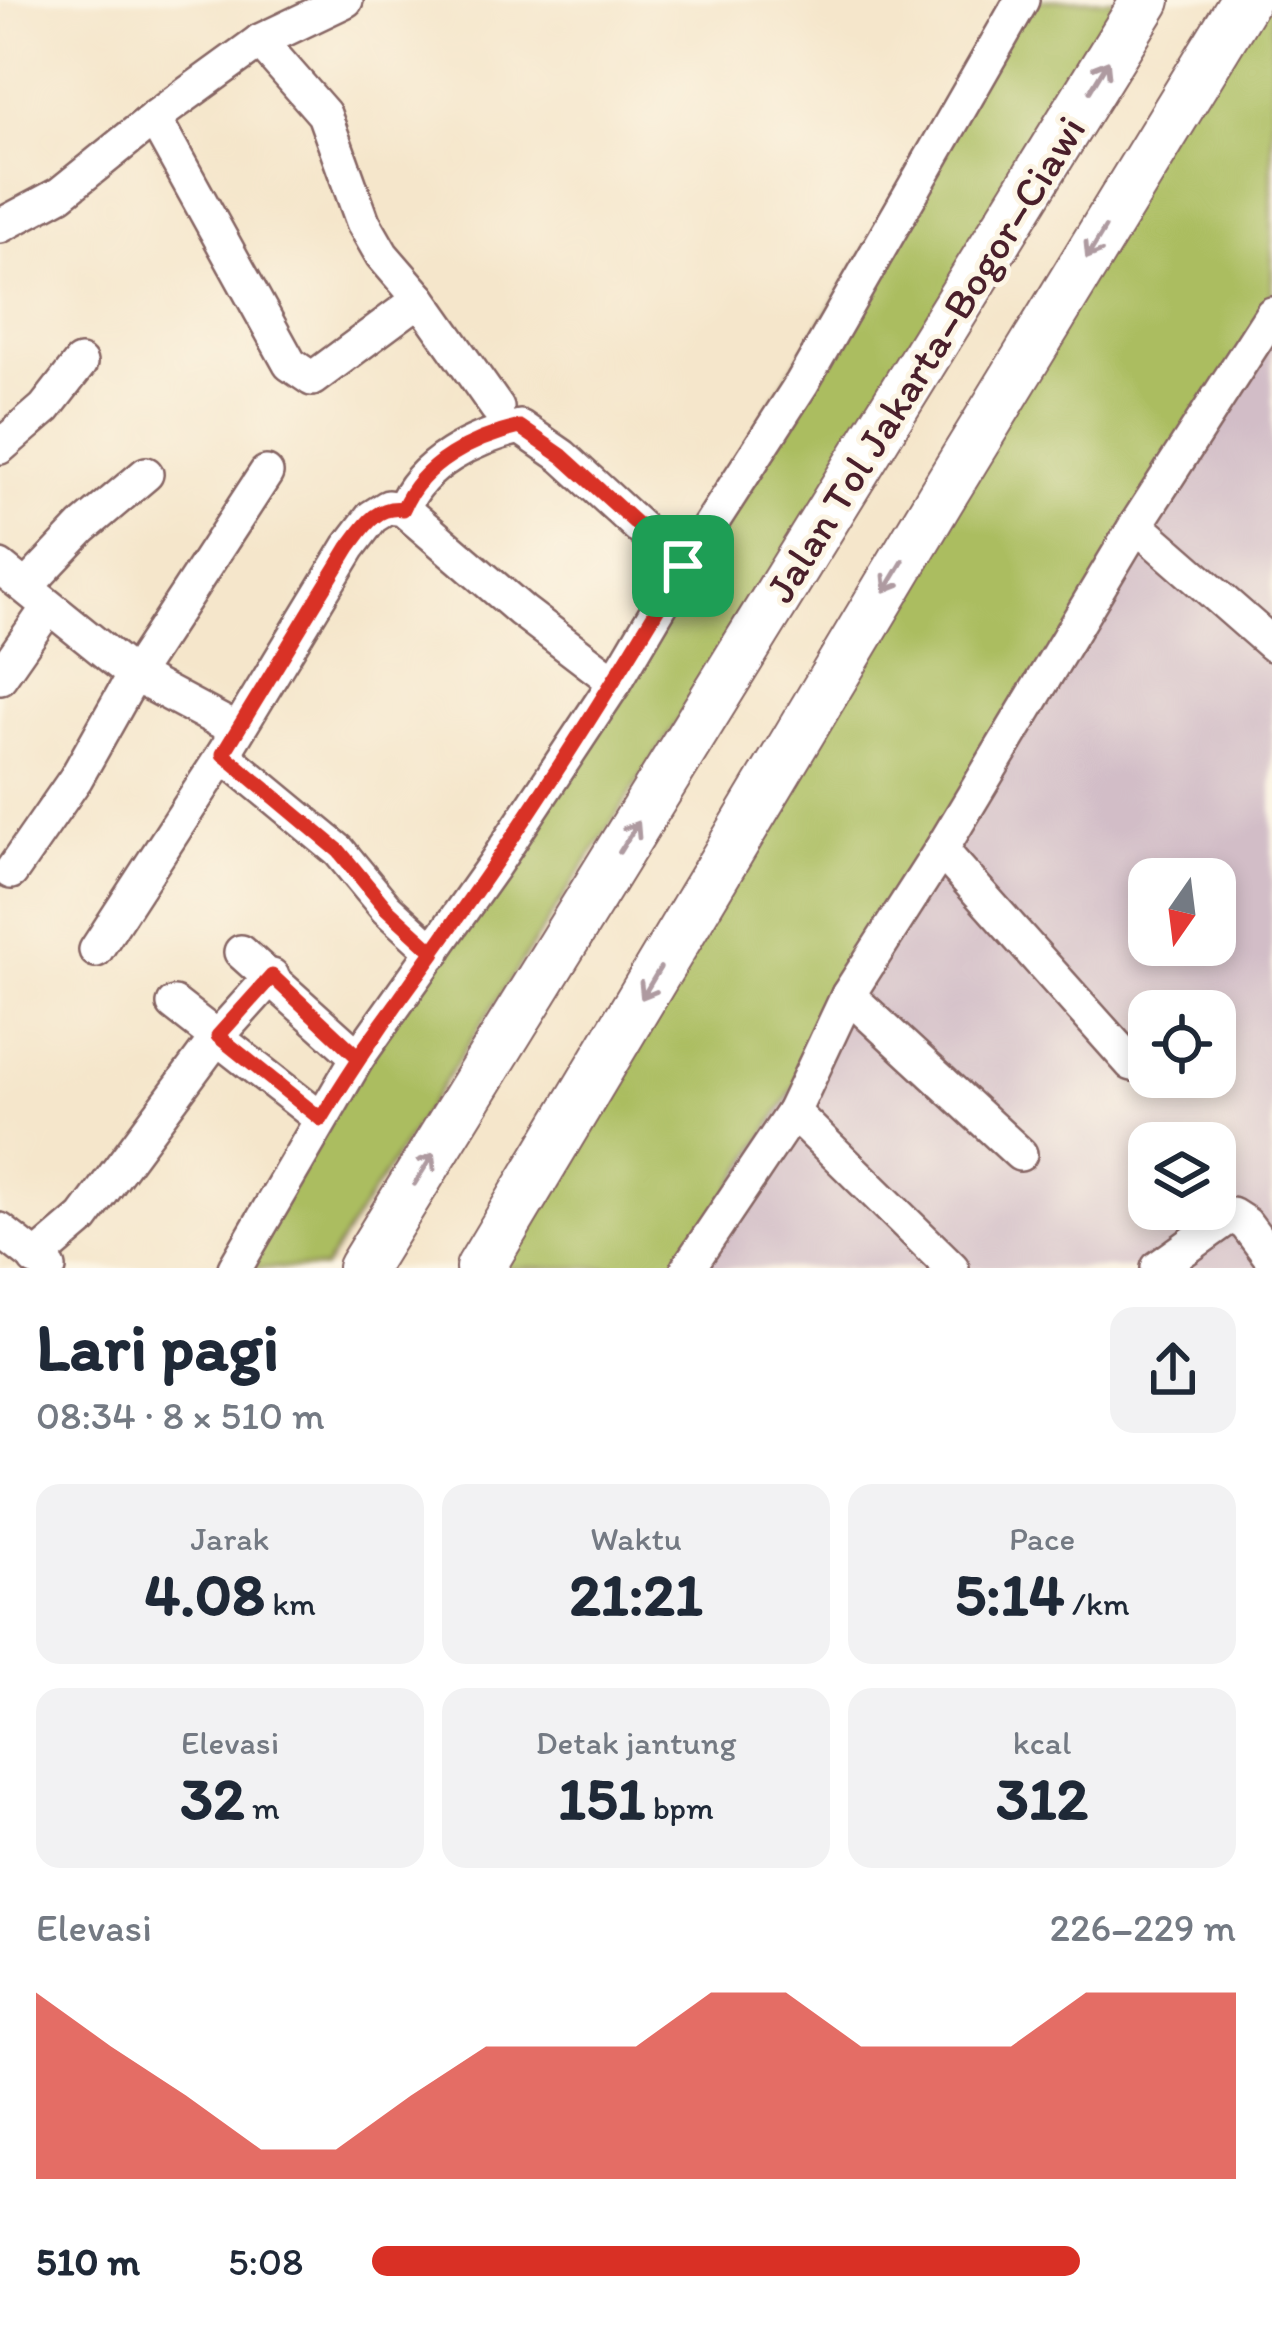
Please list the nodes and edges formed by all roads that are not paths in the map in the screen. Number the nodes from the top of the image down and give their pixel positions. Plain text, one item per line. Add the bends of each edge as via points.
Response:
1 (346, 0) edge
2 (1022, 0) edge
3 (1146, 0) edge
4 (1245, 0) edge
5 (260, 41) junction
6 (154, 118) junction
7 (0, 226) edge
8 (420, 299) junction
9 (1272, 314) edge
10 (80, 363) dead end
11 (497, 409) dead end
12 (0, 447) edge
13 (266, 473) dead end
14 (146, 474) dead end
15 (403, 509) junction
16 (1136, 525) junction
17 (683, 566) junction
18 (15, 579) edge
19 (1272, 644) edge
20 (134, 675) junction
21 (0, 677) edge
22 (615, 682) junction
23 (230, 742) junction
24 (941, 850) junction
25 (11, 872) dead end
26 (95, 950) dead end
27 (241, 952) dead end
28 (434, 952) junction
29 (272, 976) junction
30 (848, 994) junction
31 (174, 1004) dead end
32 (218, 1036) junction
33 (358, 1057) junction
34 (1128, 1060) edge
35 (793, 1112) junction
36 (321, 1119) junction
37 (1020, 1154) dead end
38 (0, 1230) edge
39 (1272, 1259) edge
40 (42, 1263) edge
41 (235, 1268) edge
42 (362, 1268) edge
43 (480, 1268) edge
44 (688, 1268) edge
45 (952, 1268) edge
46 (1158, 1268) edge

1 - 5 street
2 - 17 street via 802,383
42 -> 3 highway, Jalan Tol Jakarta–Bogor–Ciawi
4 -> 43 highway, Jalan Tol Jakarta–Bogor–Ciawi
5 - 6 street
5 - 8 street via 324,114 363,222
6 - 7 street via 61,194
6 - 8 street via 302,374 312,379
8 - 11 street
9 - 16 street
10 - 12 street
13 - 20 street
14 - 18 street
15 - 17 street via 441,462 520,427
15 - 22 street
15 - 23 street via 372,517 349,547
16 - 19 street
16 - 24 street
17 - 22 street
18 - 20 street
18 - 21 street
20 - 23 street
20 - 25 street
22 - 28 street
23 - 26 street
23 - 28 street
24 - 30 street
24 - 34 street
27 - 29 street
28 - 33 street
29 - 32 street
29 - 33 street
30 - 35 street
30 - 37 street
31 - 32 street
32 - 36 street
32 - 40 street
33 - 36 street
35 - 44 street
35 - 45 street
36 - 41 street
38 - 40 street
39 - 46 street via 1232,1215

